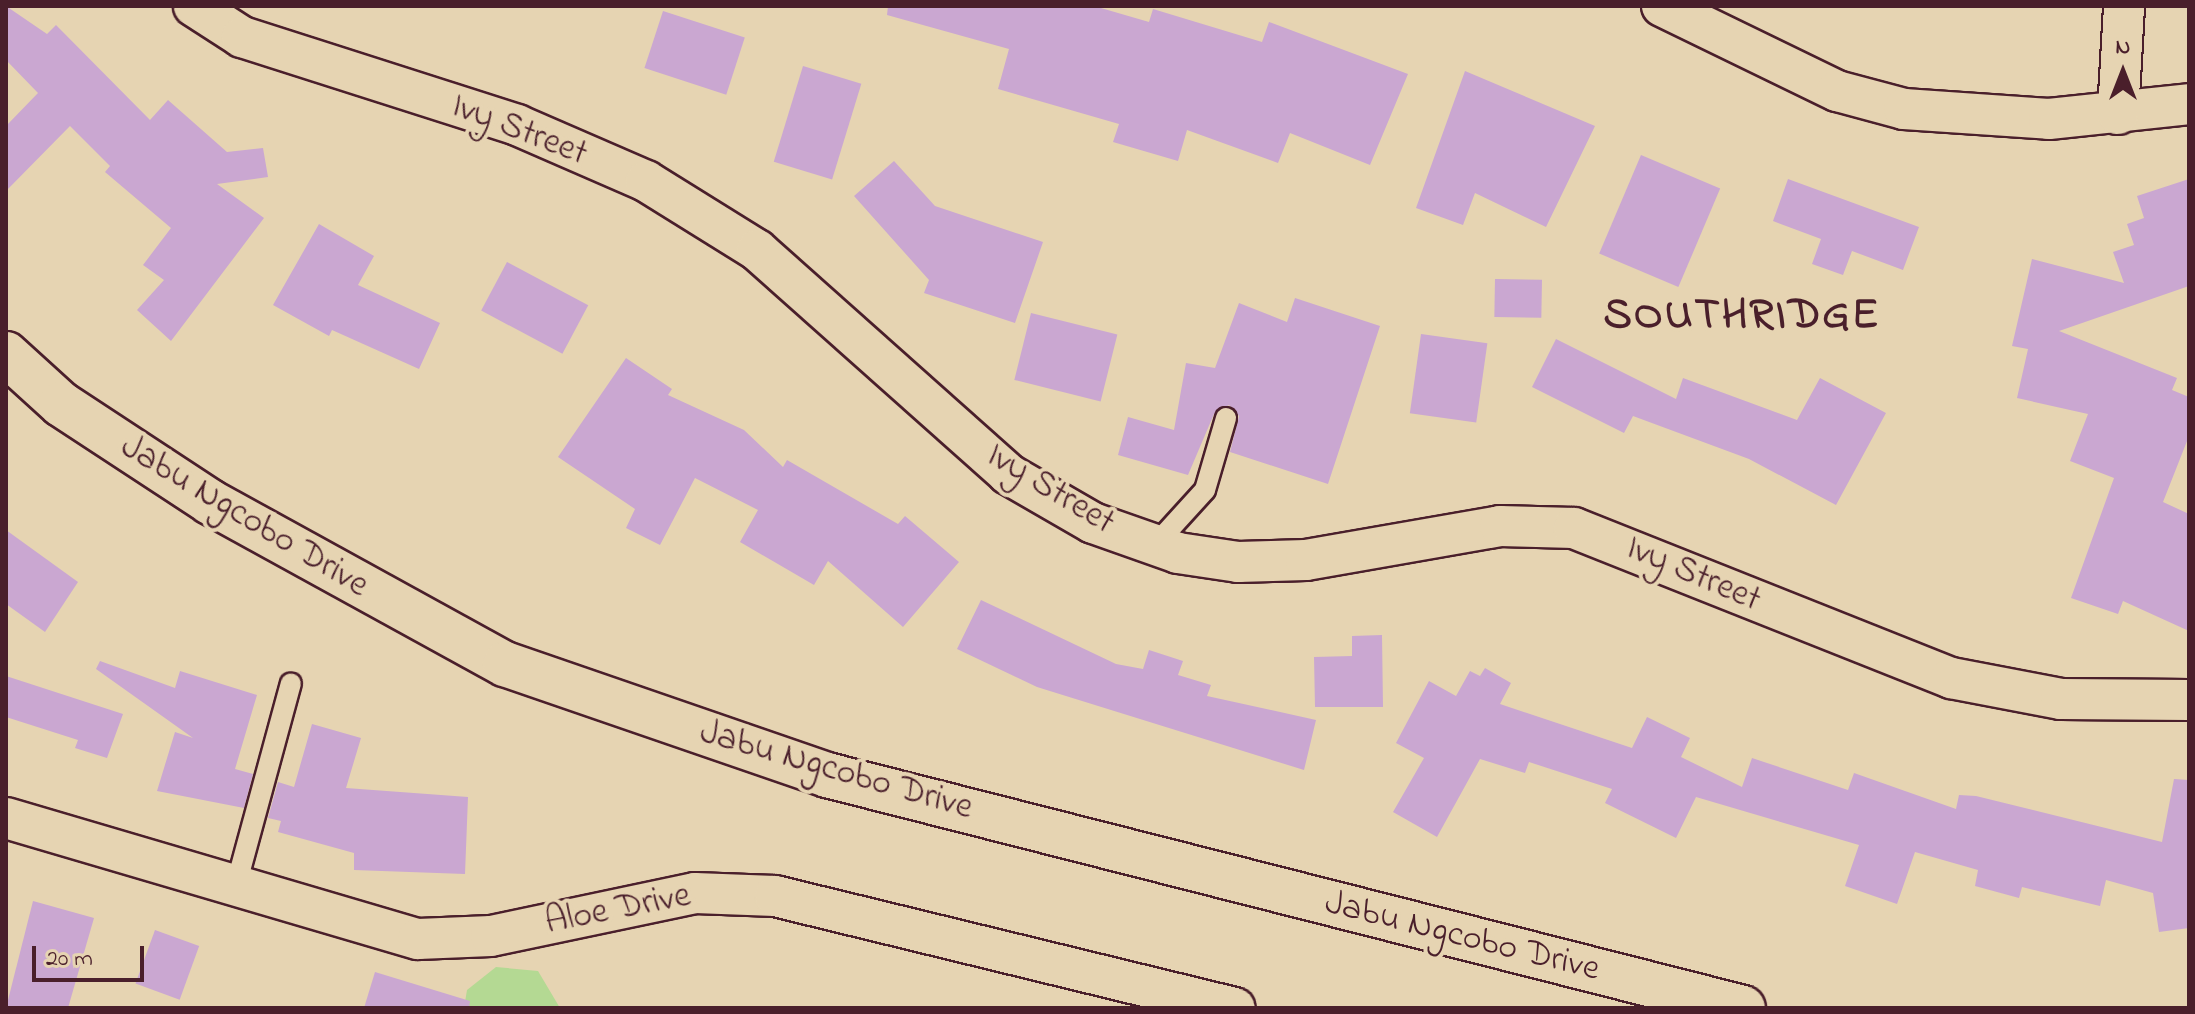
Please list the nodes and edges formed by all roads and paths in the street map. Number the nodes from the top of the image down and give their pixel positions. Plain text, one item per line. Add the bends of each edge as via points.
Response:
1 (194, 6) edge
2 (1662, 6) edge
3 (2124, 6) edge
4 (2189, 104) edge
5 (2118, 114) junction
6 (6, 354) edge
7 (1226, 418) dead end
8 (1155, 545) junction
9 (291, 683) dead end
10 (2189, 700) edge
11 (6, 818) edge
12 (235, 889) junction
13 (1235, 1008) edge
14 (1743, 1008) edge

1 - 8 street, Ivy Street via 242,37 517,125 646,181 757,250 1008,474 1093,523
2 - 5 street via 1870,102 1986,117
3 - 5 street
4 - 5 street
6 - 14 main road, Jabu Ngcobo Drive via 61,404 210,502 505,664 827,775
7 - 8 lane via 1205,490
8 - 10 street, Ivy Street via 1238,562 1306,560 1500,526 1574,528 1951,678 2061,699
9 - 12 lane
11 - 12 street, Aloe Drive
12 - 13 street, Aloe Drive via 418,939 491,936 695,893 775,896

